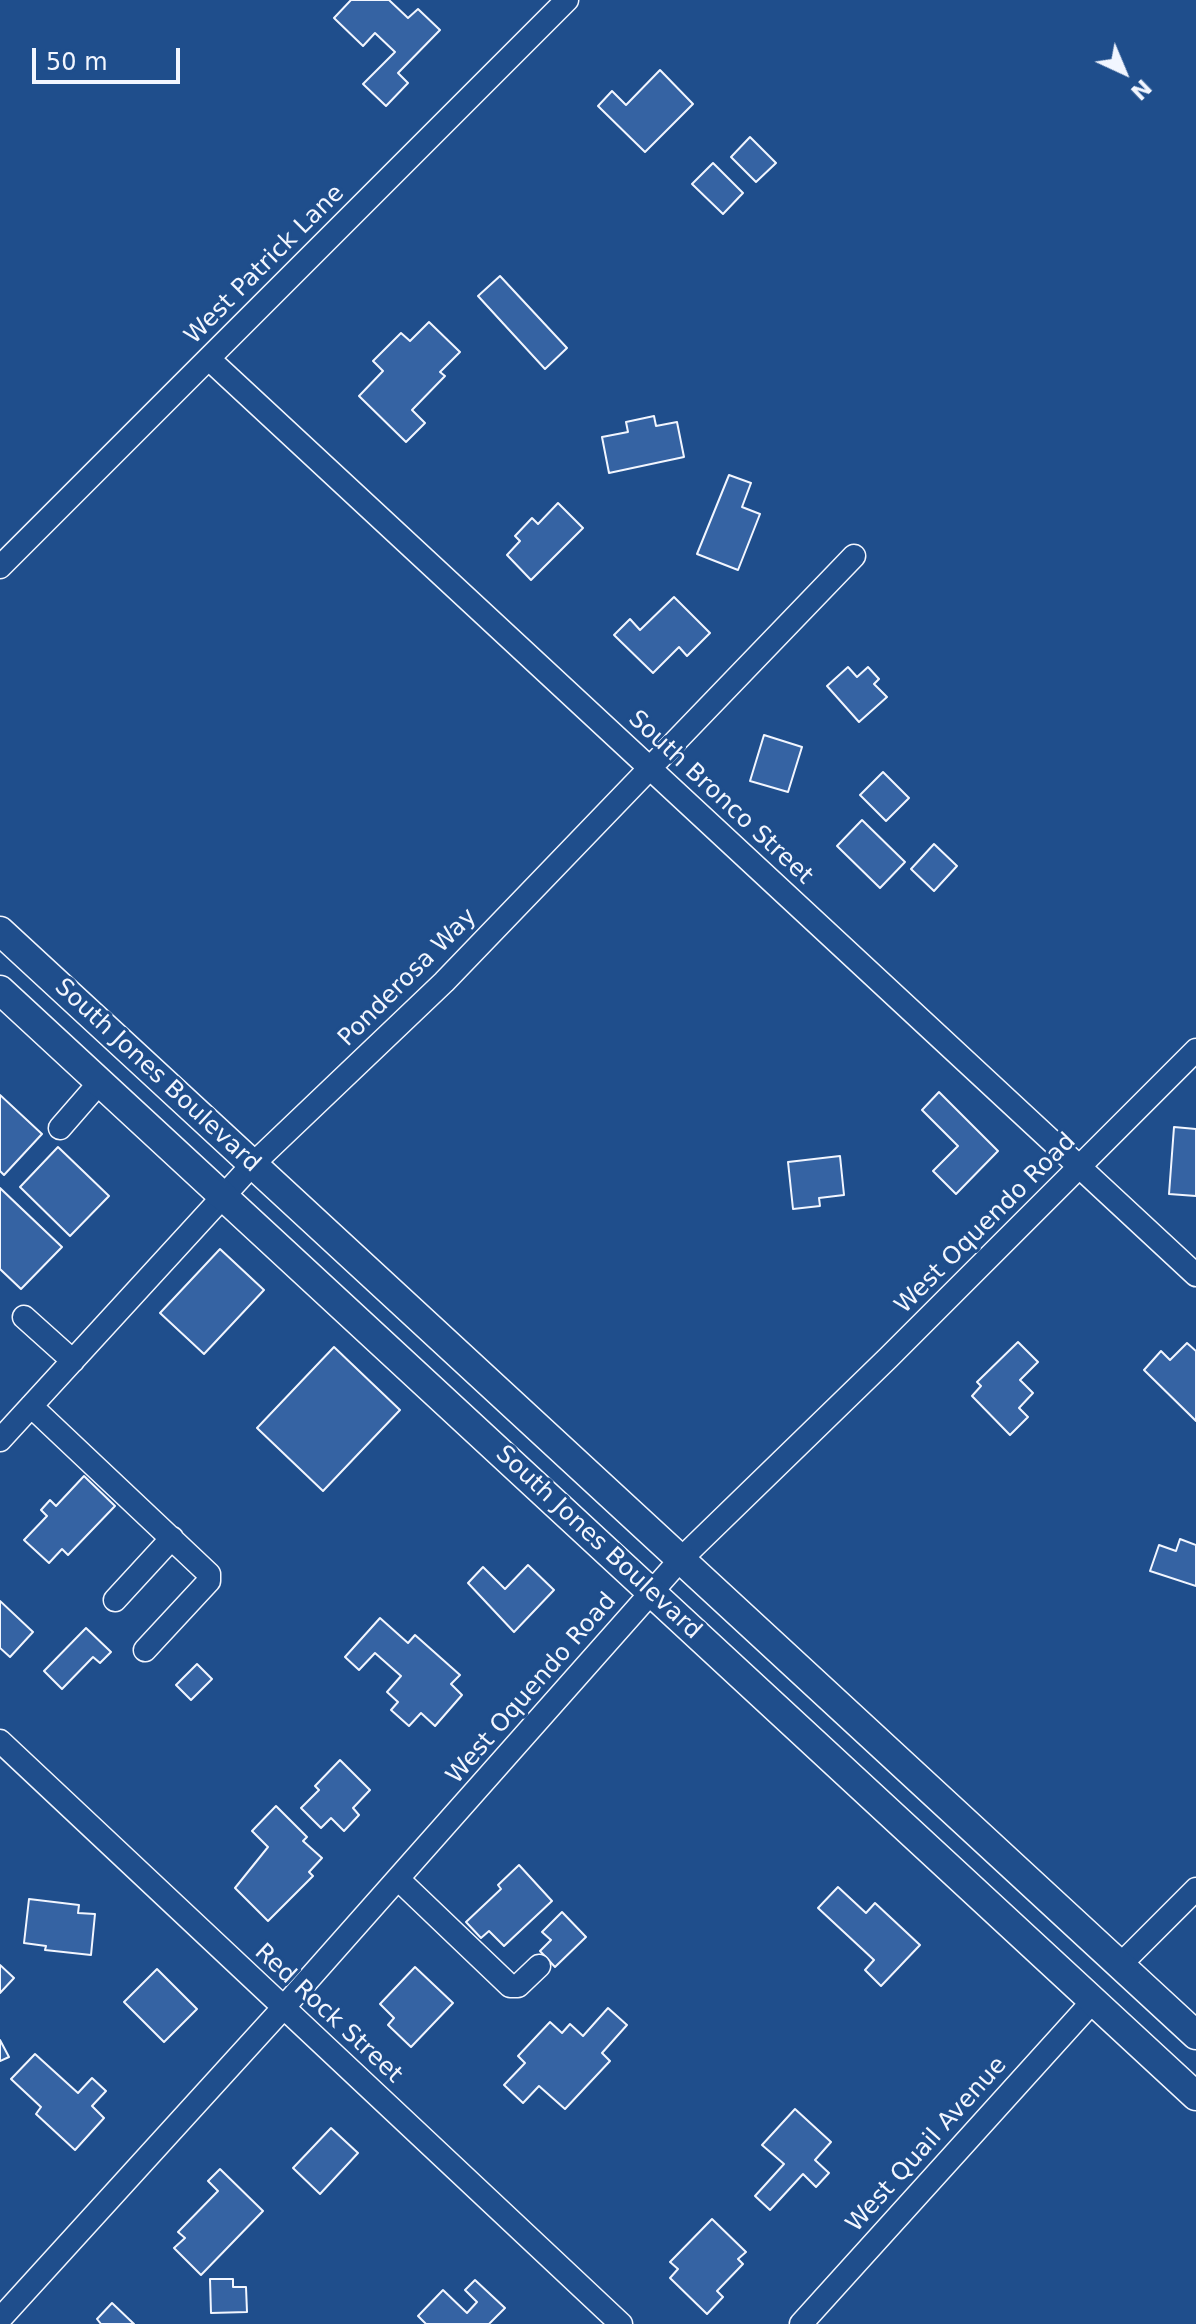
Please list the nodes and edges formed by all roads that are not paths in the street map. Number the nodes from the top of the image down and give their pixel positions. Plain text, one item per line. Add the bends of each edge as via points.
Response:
1 (567, 0) edge
2 (209, 359) junction
3 (854, 556) dead end
4 (0, 567) edge
5 (649, 767) junction
6 (0, 931) edge
7 (0, 990) edge
8 (1196, 1050) edge
9 (100, 1082) junction
10 (60, 1128) dead end
11 (252, 1165) junction
12 (1080, 1167) junction
13 (223, 1197) junction
14 (1196, 1275) edge
15 (24, 1317) dead end
16 (73, 1361) junction
17 (31, 1406) junction
18 (0, 1440) edge
19 (172, 1538) junction
20 (680, 1560) junction
21 (651, 1592) junction
22 (115, 1600) dead end
23 (145, 1650) dead end
24 (0, 1741) edge
25 (398, 1879) junction
26 (1196, 1889) edge
27 (539, 1966) dead end
28 (1119, 1966) junction
29 (1093, 2001) junction
30 (284, 2007) junction
31 (1196, 2035) edge
32 (1196, 2096) edge
33 (0, 2319) edge
34 (621, 2324) edge
35 (801, 2324) edge

1 - 2 street, West Patrick Lane
2 - 4 street, West Patrick Lane
2 - 5 street, South Bronco Street
3 - 5 street, Ponderosa Way
5 - 11 street, Ponderosa Way via 444,982
5 - 12 street, South Bronco Street
6 - 11 main road, South Jones Boulevard
7 - 9 main road, South Jones Boulevard
8 - 12 street, West Oquendo Road
9 - 10 street
9 - 13 main road, South Jones Boulevard
11 - 13 street, Ponderosa Way
11 - 20 main road, South Jones Boulevard
12 - 14 street, South Bronco Street
12 - 20 street, West Oquendo Road
13 - 16 street, Ponderosa Way
13 - 21 main road, South Jones Boulevard
15 - 16 street
16 - 17 street, Ponderosa Way
17 - 18 street, Ponderosa Way
17 - 19 street
19 - 22 street
19 - 23 street via 204,1567 209,1581
20 - 21 street, West Oquendo Road
20 - 28 main road, South Jones Boulevard
21 - 25 street, West Oquendo Road
21 - 29 main road, South Jones Boulevard
24 - 30 street, Red Rock Street
25 - 27 street via 510,1986 518,1986
25 - 30 street, West Oquendo Road
26 - 28 street
28 - 31 main road, South Jones Boulevard
29 - 32 main road, South Jones Boulevard
29 - 35 street, West Quail Avenue
30 - 33 street, West Oquendo Road
30 - 34 street, Red Rock Street

